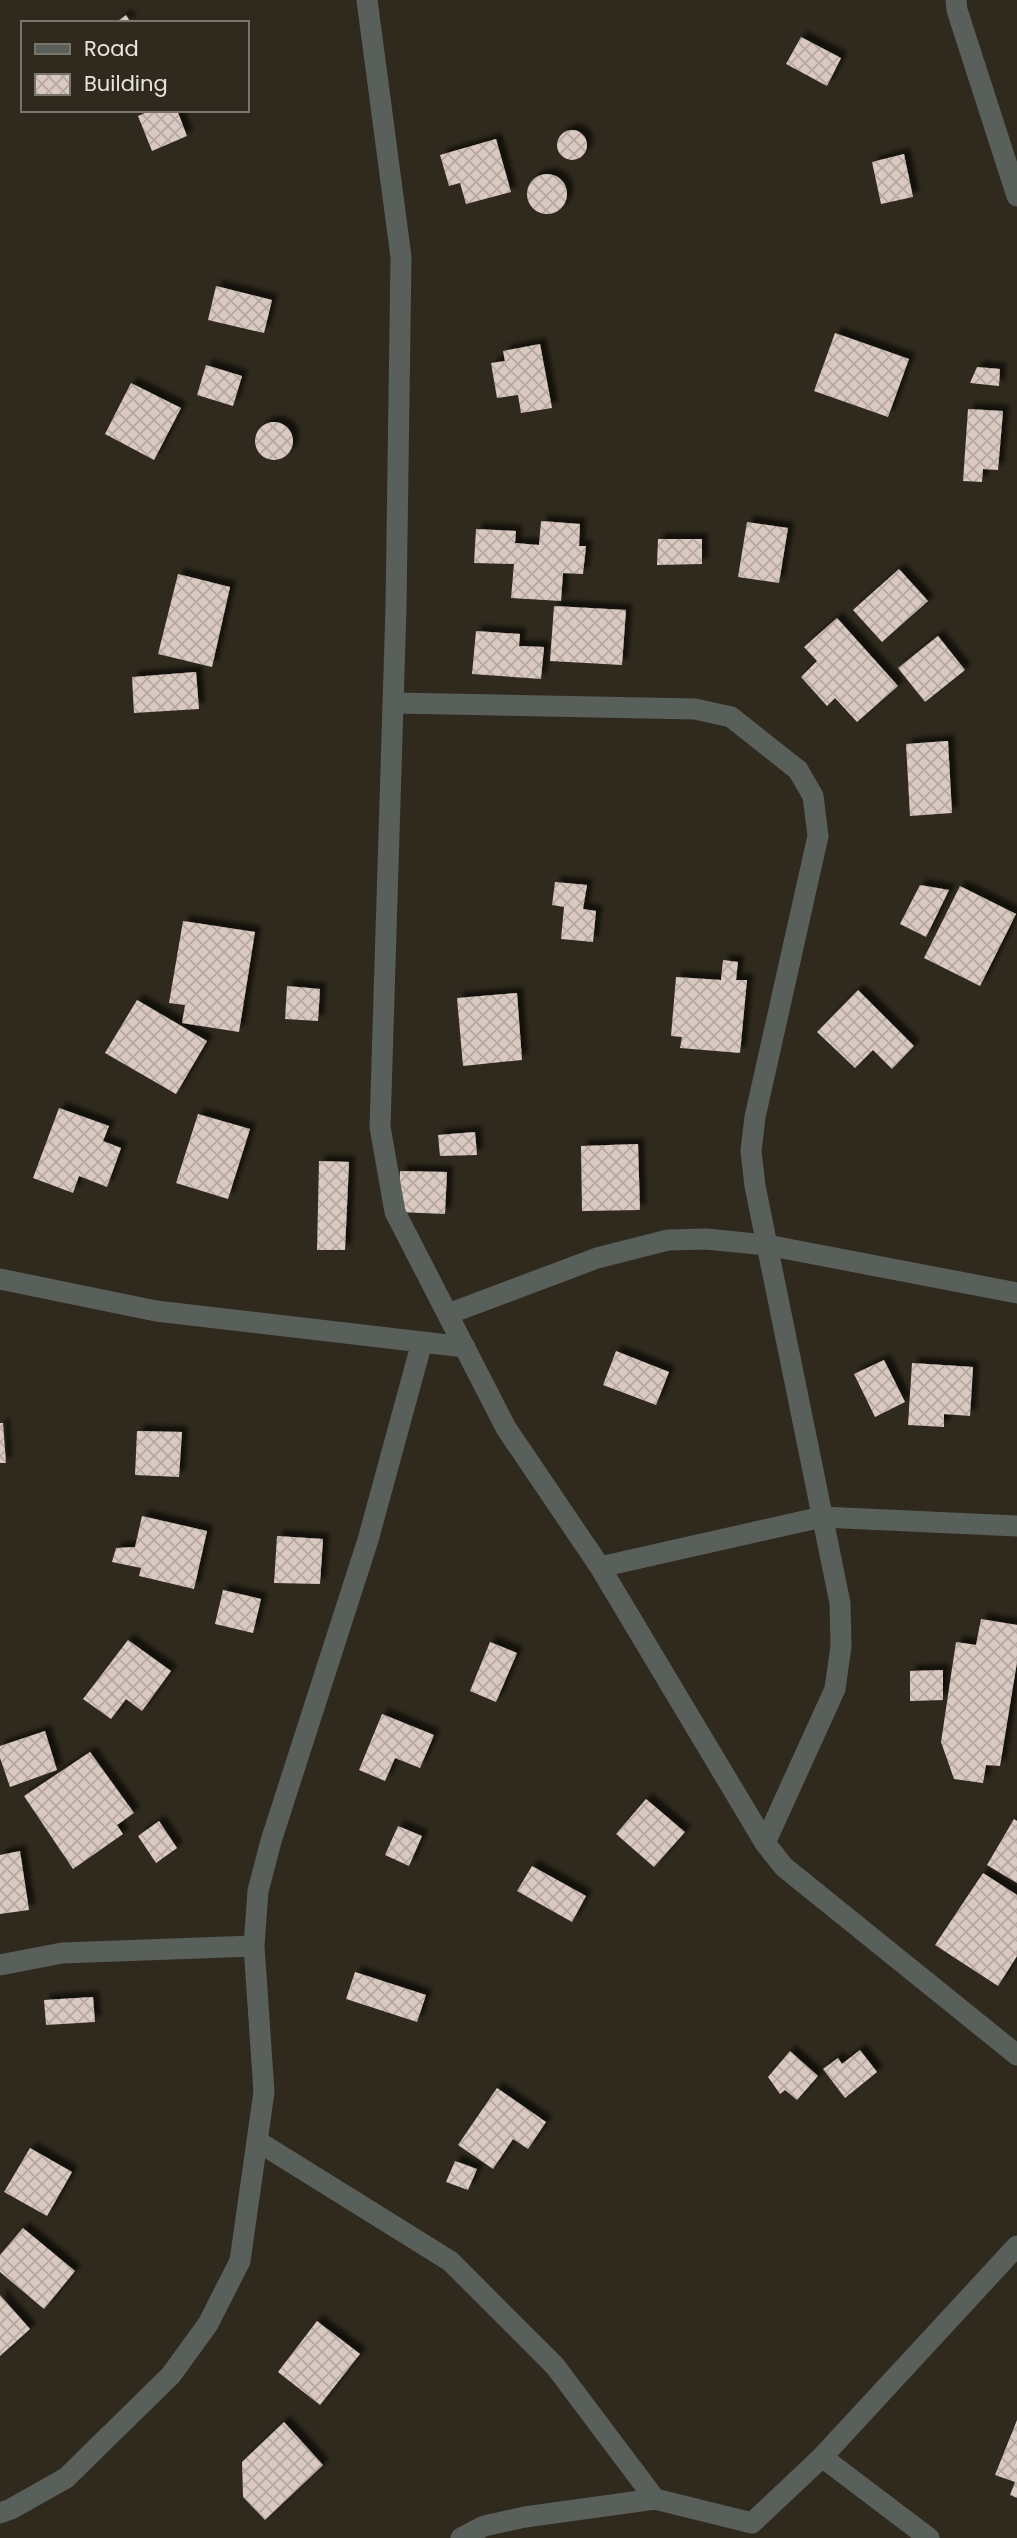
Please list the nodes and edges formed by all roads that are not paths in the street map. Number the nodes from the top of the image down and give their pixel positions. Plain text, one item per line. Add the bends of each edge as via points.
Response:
1 (367, 0) edge
2 (956, 0) edge
3 (1017, 196) edge
4 (394, 702) junction
5 (767, 1245) junction
6 (0, 1279) edge
7 (1017, 1293) edge
8 (448, 1314) junction
9 (422, 1342) junction
10 (466, 1347) junction
11 (822, 1517) junction
12 (1017, 1526) edge
13 (600, 1567) junction
14 (765, 1843) junction
15 (254, 1946) junction
16 (0, 1965) edge
17 (1017, 2056) edge
18 (257, 2141) junction
19 (1017, 2246) edge
20 (822, 2457) junction
21 (655, 2499) junction
22 (0, 2513) edge
23 (755, 2531) edge
24 (461, 2538) edge
25 (929, 2538) edge

1 - 4 street via 401,257
2 - 3 street
4 - 5 street via 695,709 731,718 798,770 813,796 818,836 755,1117 751,1151
4 - 8 street via 380,1127 395,1212
5 - 7 street
5 - 8 street via 668,1240 597,1258
5 - 11 street
6 - 9 street via 156,1311
8 - 10 street
9 - 10 street
9 - 15 street via 368,1540 271,1841 258,1891
10 - 13 street via 506,1428
11 - 12 street
11 - 13 street
11 - 14 street via 840,1603 835,1689
13 - 14 street
14 - 17 street via 784,1867
15 - 16 street via 62,1953
15 - 18 street via 264,2091
18 - 21 street via 450,2261 555,2366
18 - 22 street via 240,2261 208,2324 171,2375 66,2478
19 - 20 street
20 - 23 street
20 - 25 street
21 - 23 street
21 - 24 street via 525,2517 484,2526

